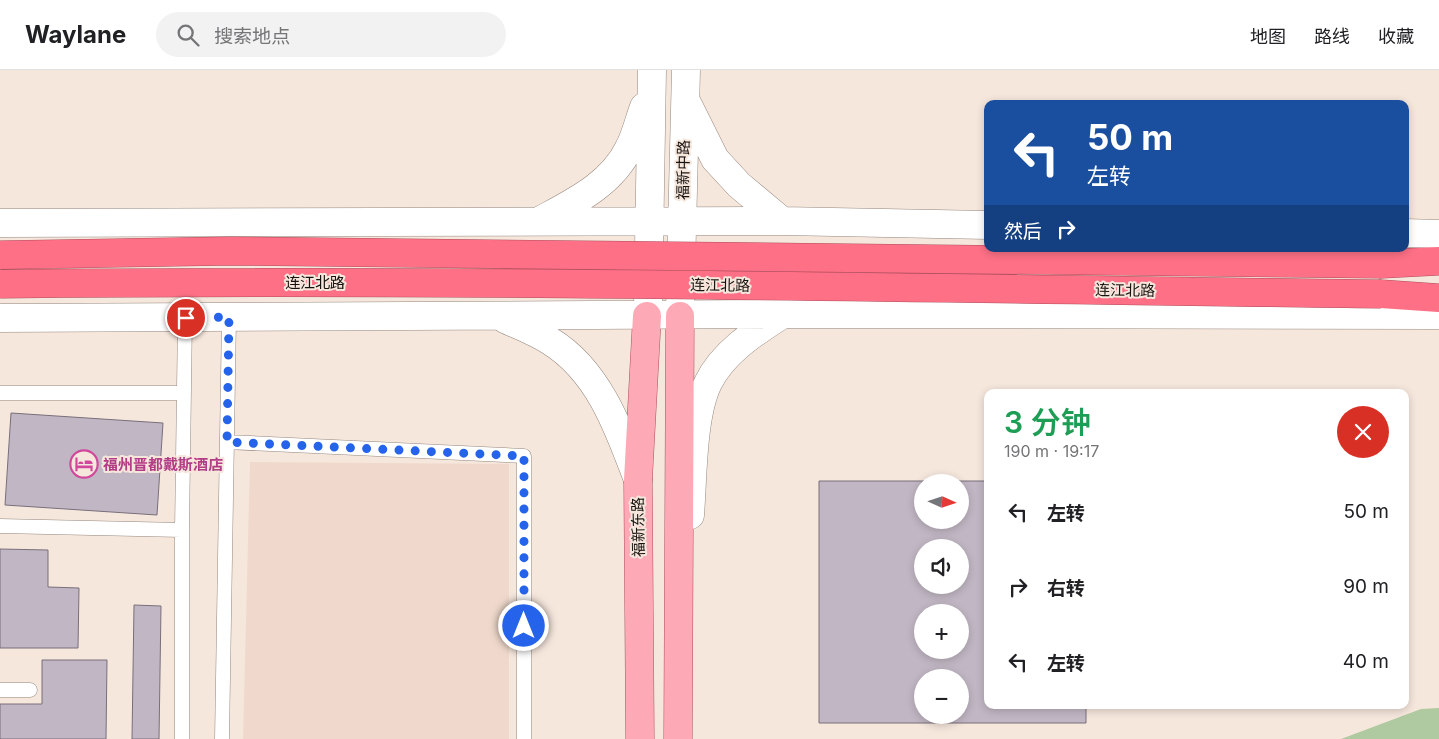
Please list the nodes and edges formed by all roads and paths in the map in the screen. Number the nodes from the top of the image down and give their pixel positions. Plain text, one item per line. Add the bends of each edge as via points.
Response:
1 (686, 70) edge
2 (652, 77) edge
3 (685, 100) junction
4 (538, 221) junction
5 (650, 221) junction
6 (682, 221) junction
7 (782, 221) junction
8 (0, 223) edge
9 (984, 225) edge
10 (1409, 233) edge
11 (1439, 234) edge
12 (0, 255) edge
13 (1439, 261) edge
14 (0, 284) edge
15 (1439, 298) edge
16 (783, 314) junction
17 (497, 315) junction
18 (1439, 315) edge
19 (648, 316) junction
20 (680, 316) junction
21 (229, 317) junction
22 (0, 318) edge
23 (186, 318) junction
24 (0, 393) edge
25 (184, 393) junction
26 (227, 442) junction
27 (638, 480) junction
28 (0, 526) edge
29 (182, 530) junction
30 (678, 658) junction
31 (0, 690) edge
32 (30, 690) dead end
33 (182, 739) edge
34 (222, 739) edge
35 (524, 739) edge
36 (640, 739) edge
37 (678, 739) edge

1 - 3 main road, 福新中路
2 - 4 main road via 629,149 603,183
2 - 5 main road
3 - 6 main road, 福新中路
3 - 7 main road via 715,159 739,185
4 - 5 main road
4 - 8 main road
5 - 6 main road
5 - 19 main road
6 - 7 main road
6 - 20 main road, 福新中路
7 - 9 main road
10 - 11 main road
12 - 13 highway, 连江北路, bridge via 251,252 1382,264
14 - 15 highway, 连江北路, bridge via 232,281 498,283 1381,294
16 - 18 main road
16 - 20 main road
16 - 30 main road via 744,340 730,354 715,371 704,394 696,440
17 - 19 main road
17 - 21 main road
17 - 27 main road via 551,341 581,368 618,426
19 - 20 main road
19 - 27 main road, 福新东路
20 - 30 main road
21 - 23 main road
21 - 26 lane
22 - 23 main road
23 - 25 lane
24 - 25 lane
25 - 29 lane
26 - 34 lane
26 - 35 lane via 524,456
27 - 36 main road, 福新东路
28 - 29 lane
29 - 33 lane
30 - 37 main road
31 - 32 lane

